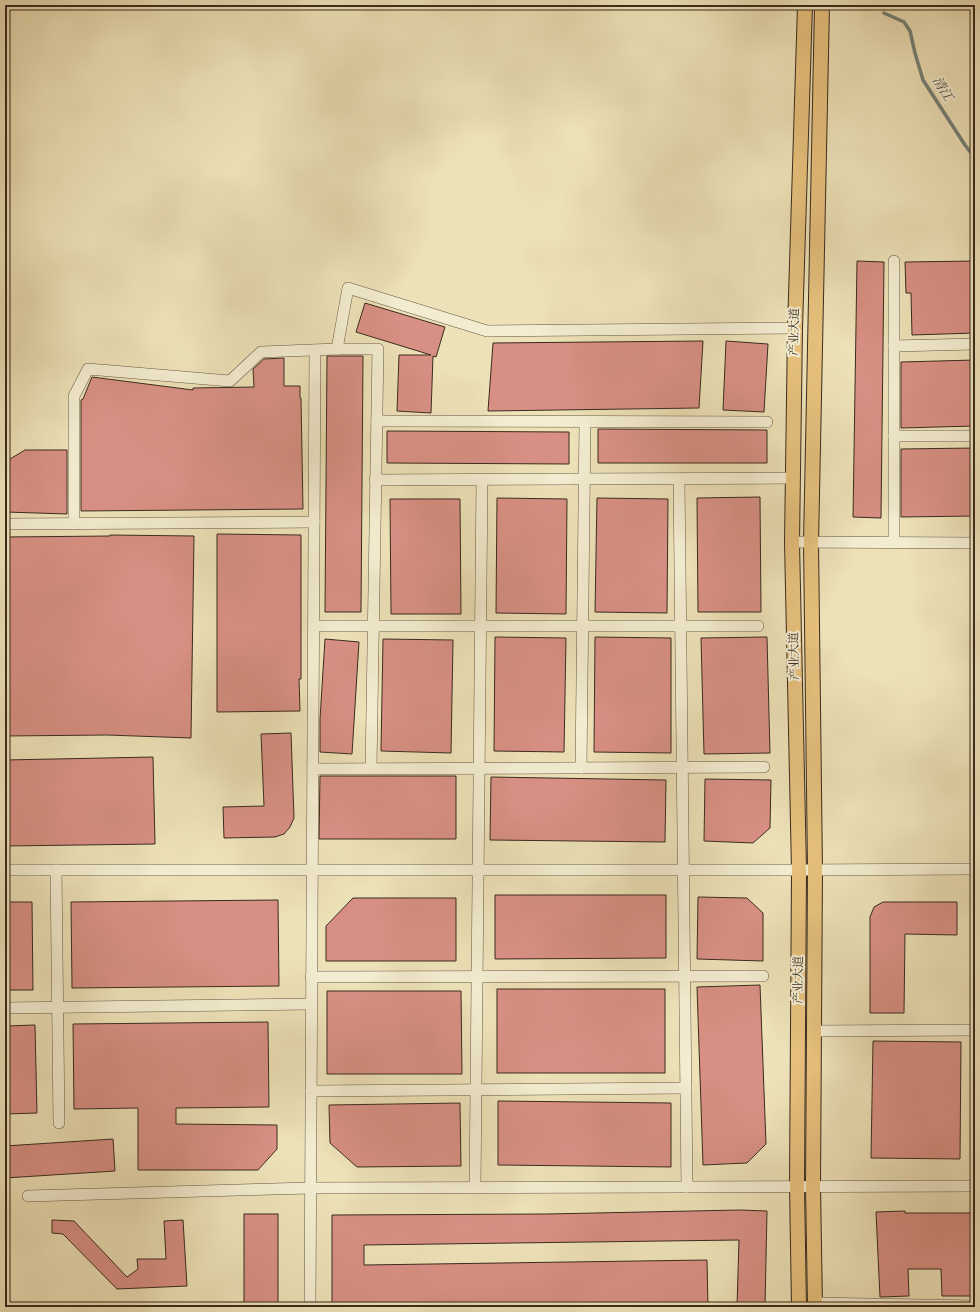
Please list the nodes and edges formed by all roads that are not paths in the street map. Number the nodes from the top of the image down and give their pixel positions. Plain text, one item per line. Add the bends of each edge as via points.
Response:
1 (805, 5) edge
2 (822, 5) edge
3 (894, 261) dead end
4 (795, 328) junction
5 (975, 344) edge
6 (894, 346) junction
7 (337, 349) junction
8 (315, 350) junction
9 (377, 421) junction
10 (585, 422) junction
11 (767, 422) dead end
12 (894, 436) junction
13 (975, 436) edge
14 (793, 478) junction
15 (679, 479) junction
16 (375, 480) junction
17 (482, 480) junction
18 (584, 480) junction
19 (314, 522) junction
20 (5, 524) edge
21 (74, 524) junction
22 (792, 542) junction
23 (811, 542) junction
24 (894, 543) junction
25 (975, 543) edge
26 (314, 626) junction
27 (373, 626) junction
28 (481, 626) junction
29 (583, 626) junction
30 (681, 626) junction
31 (758, 626) dead end
32 (764, 767) dead end
33 (371, 768) junction
34 (479, 768) junction
35 (581, 768) junction
36 (682, 768) junction
37 (313, 769) junction
38 (975, 869) edge
39 (5, 870) edge
40 (56, 870) junction
41 (312, 870) junction
42 (478, 870) junction
43 (684, 870) junction
44 (799, 870) junction
45 (815, 870) junction
46 (684, 976) junction
47 (763, 976) dead end
48 (311, 977) junction
49 (477, 977) junction
50 (311, 1004) junction
51 (57, 1007) junction
52 (5, 1008) edge
53 (975, 1030) edge
54 (814, 1031) junction
55 (686, 1088) junction
56 (476, 1090) junction
57 (311, 1091) junction
58 (58, 1123) dead end
59 (797, 1186) junction
60 (813, 1186) junction
61 (975, 1186) edge
62 (475, 1187) junction
63 (687, 1187) junction
64 (310, 1188) junction
65 (28, 1196) dead end
66 (815, 1305) edge
67 (975, 1306) edge
68 (310, 1307) edge
69 (799, 1307) edge

1 - 4 main road, 产业大道
2 - 23 main road, 产业大道
3 - 6 street
4 - 7 street via 487,331 348,288
4 - 14 main road, 产业大道
5 - 6 street
6 - 12 street
7 - 8 street
7 - 9 street via 378,349
8 - 19 street
8 - 21 street via 261,352 230,381 88,369 74,396
9 - 10 street
9 - 16 street
10 - 11 street
10 - 18 street
12 - 13 street
12 - 24 street
14 - 15 street
14 - 22 main road, 产业大道
15 - 18 street
15 - 30 street
16 - 17 street
16 - 27 street
17 - 18 street
17 - 28 street
18 - 29 street
19 - 21 street
19 - 26 street
20 - 21 street
22 - 23 street
22 - 44 main road, 产业大道
23 - 24 street
23 - 45 main road, 产业大道
24 - 25 street
26 - 27 street
26 - 37 street
27 - 28 street
27 - 33 street
28 - 29 street
28 - 34 street
29 - 30 street
29 - 35 street
30 - 31 street
30 - 36 street
32 - 36 street
33 - 34 street
33 - 37 street
34 - 35 street
34 - 42 street
35 - 36 street
36 - 43 street
37 - 41 street
38 - 45 street
39 - 40 street
40 - 41 street
40 - 51 street
41 - 42 street
41 - 48 street
42 - 43 street
42 - 49 street
43 - 44 street
43 - 46 street
44 - 45 street
44 - 59 main road, 产业大道
45 - 54 main road, 产业大道
46 - 47 street
46 - 49 street
46 - 55 street
48 - 49 street
48 - 50 street
49 - 56 street
50 - 51 street
50 - 57 street
51 - 52 street
51 - 58 street
53 - 54 street
54 - 60 main road, 产业大道
55 - 56 street
55 - 63 street
56 - 57 street
56 - 62 street
57 - 64 street
59 - 60 street
59 - 63 street
59 - 69 main road, 产业大道
60 - 61 street
60 - 66 main road, 产业大道
62 - 63 street
62 - 64 street
64 - 65 street
64 - 68 street
66 - 67 street

